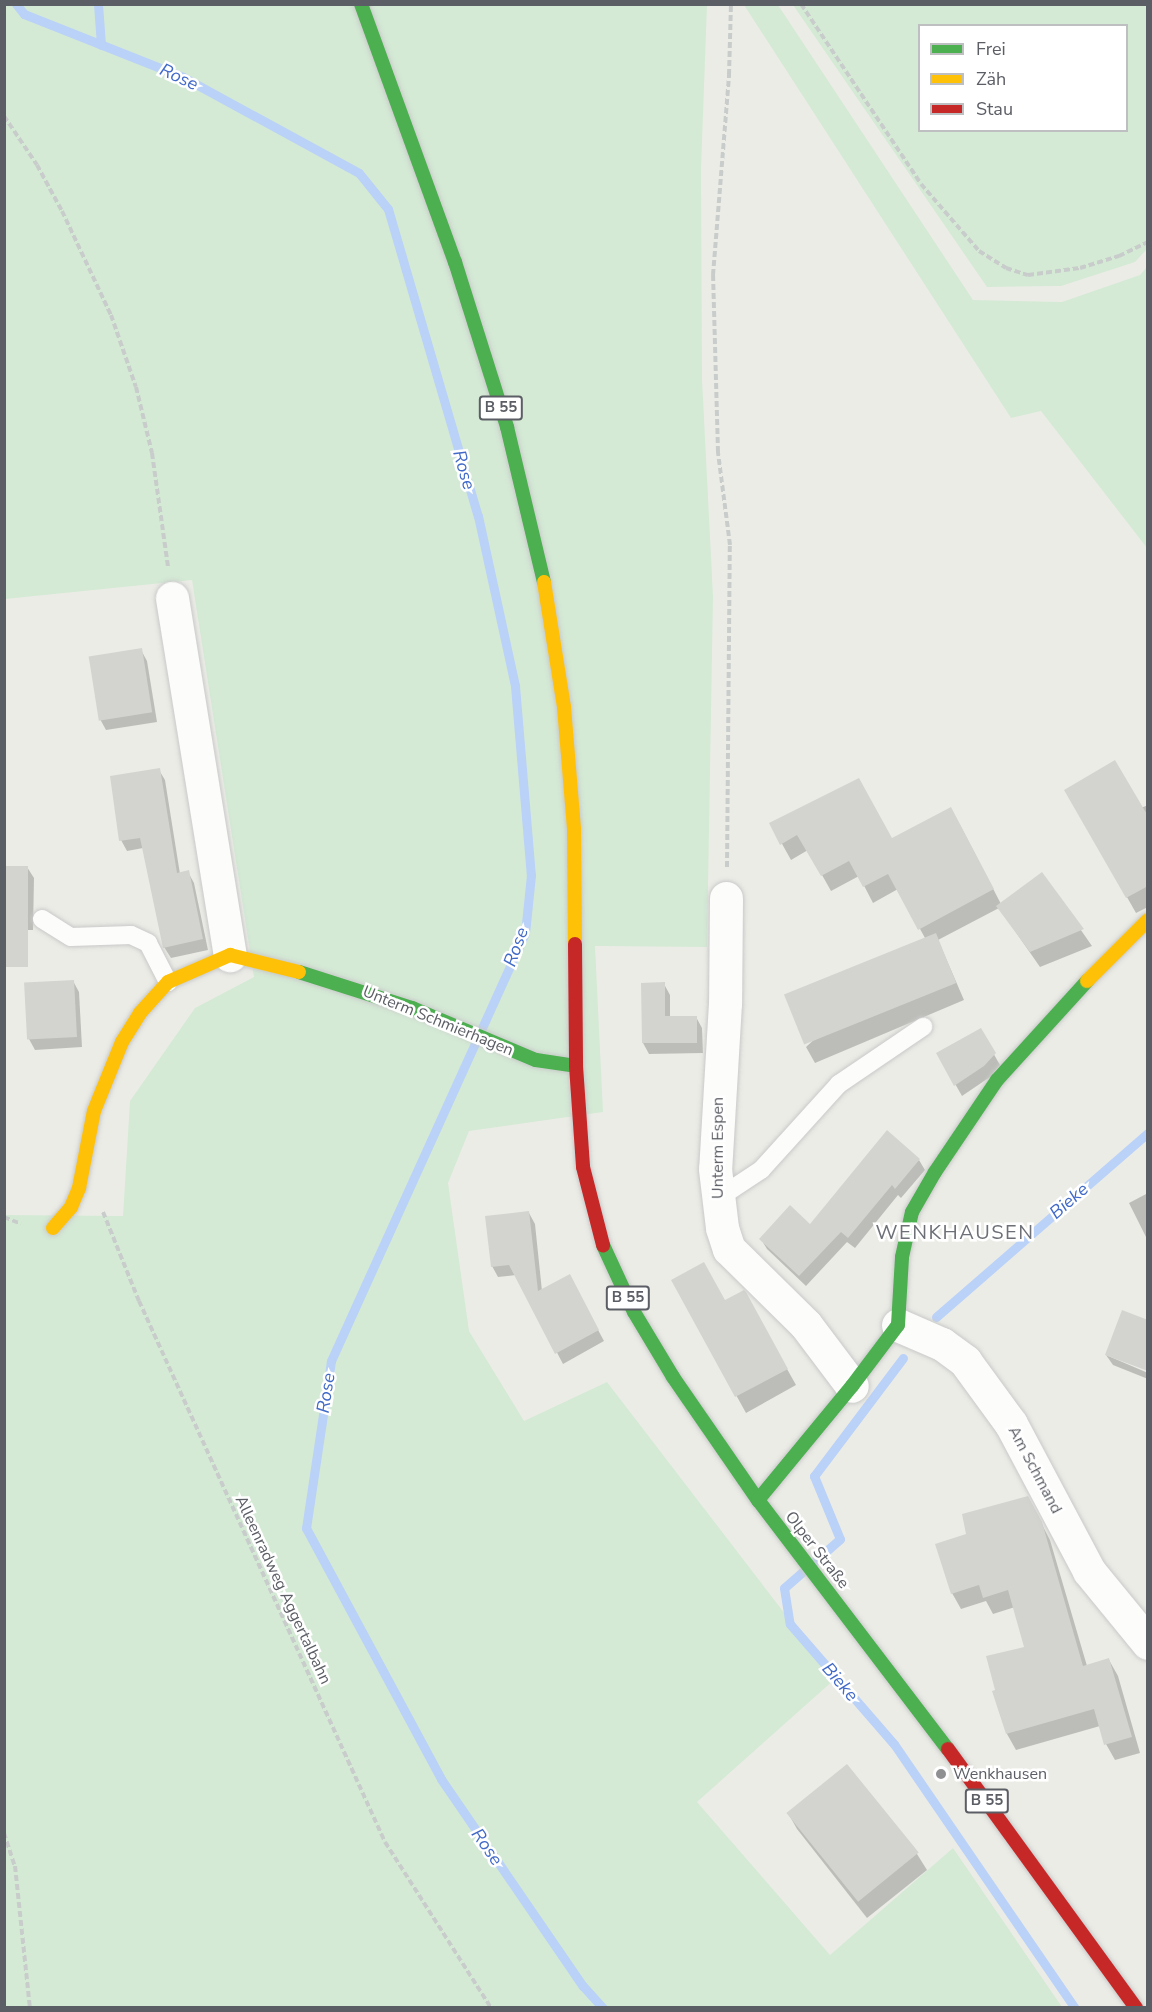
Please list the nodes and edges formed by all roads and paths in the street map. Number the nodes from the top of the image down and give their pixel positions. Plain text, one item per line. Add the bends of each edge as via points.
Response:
1 (361, 4) edge
2 (731, 4) edge
3 (801, 4) edge
4 (4, 116) edge
5 (1148, 242) edge
6 (172, 597) joint
7 (726, 898) joint
8 (42, 919) dead end
9 (1148, 921) edge
10 (230, 955) junction
11 (168, 982) junction
12 (923, 1027) dead end
13 (576, 1066) junction
14 (84, 1167) junction
15 (717, 1199) junction
16 (53, 1228) dead end
17 (898, 1325) junction
18 (852, 1386) junction
19 (758, 1500) junction
20 (1148, 1643) edge
21 (4, 1833) edge
22 (30, 2007) edge
23 (491, 2007) edge
24 (1136, 2007) edge

1 - 13 main road, B 55 via 455,262 507,427 543,573 564,707 574,829
2 - 7 path via 713,275 718,452 730,545
3 - 5 path via 921,184 979,251 1006,268 1028,275 1080,268
4 - 6 path via 62,211 115,326 136,387 152,453
6 - 10 street
7 - 15 street, Unterm Espen
8 - 11 lane via 71,937 131,935 148,944
9 - 17 main road via 1061,1007 998,1080 934,1172 912,1212 902,1257
10 - 11 main road
10 - 13 main road, Unterm Schmierhagen via 308,974 412,1008 536,1060
11 - 14 main road via 140,1013 122,1042 94,1111
12 - 15 lane via 838,1084 760,1170
13 - 19 main road, Olper Straße / B 55 via 583,1167 602,1242 634,1312 673,1377
14 - 16 main road via 71,1207
14 - 23 path, Alleenradweg Aggertalbahn via 139,1300 385,1842
15 - 18 street, Unterm Espen via 729,1249 807,1325
17 - 18 main road
17 - 20 street, Am Schmand via 942,1344 965,1361 1011,1424 1089,1571
18 - 19 main road
19 - 24 main road, Olper Straße / B 55 via 962,1766
21 - 22 path via 15,1866

